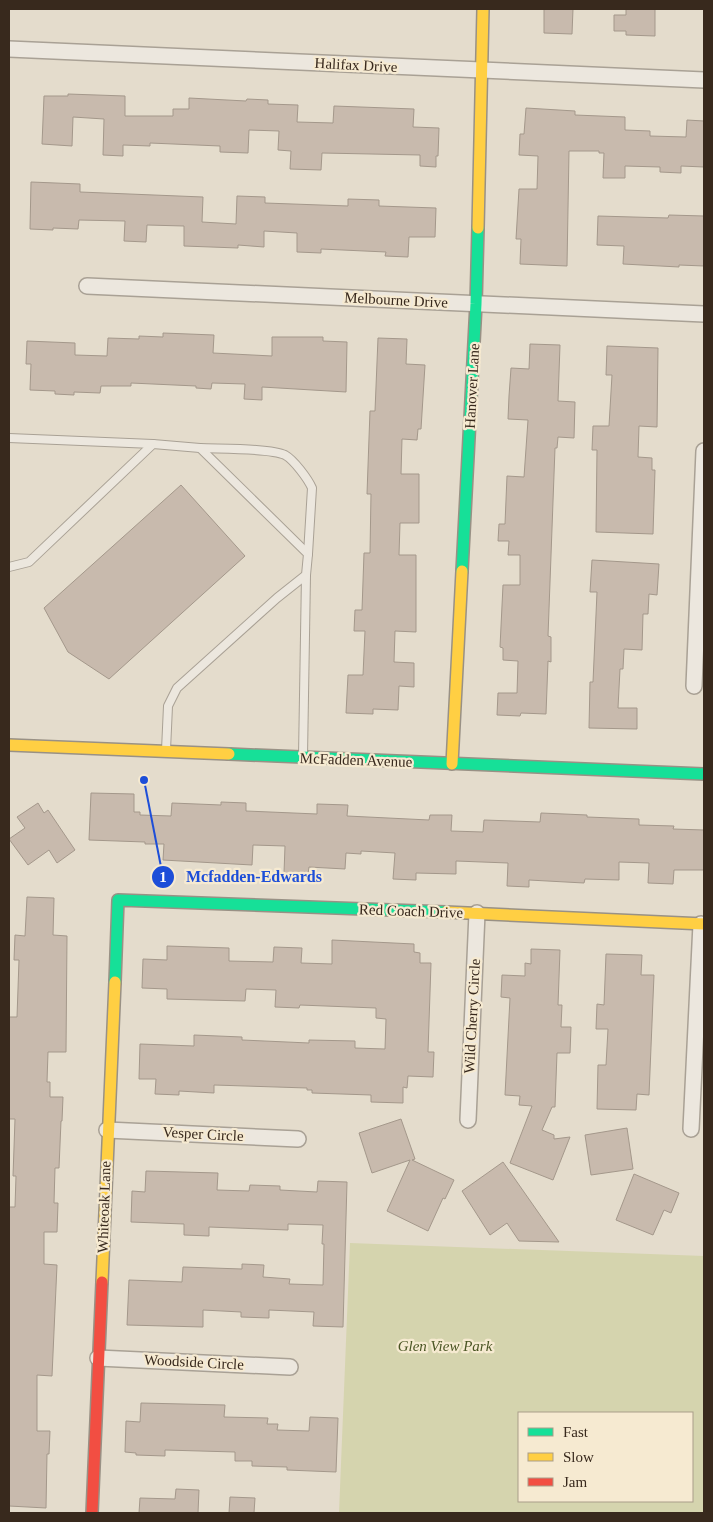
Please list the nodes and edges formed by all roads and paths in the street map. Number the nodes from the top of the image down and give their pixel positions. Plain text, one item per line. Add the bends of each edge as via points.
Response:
1 (483, 9) edge
2 (9, 49) edge
3 (481, 70) junction
4 (704, 80) edge
5 (87, 286) dead end
6 (476, 304) junction
7 (704, 314) edge
8 (9, 438) edge
9 (153, 444) junction
10 (200, 448) junction
11 (704, 450) edge
12 (308, 554) junction
13 (9, 567) edge
14 (306, 576) junction
15 (694, 686) dead end
16 (9, 745) edge
17 (166, 752) junction
18 (303, 757) junction
19 (452, 764) junction
20 (704, 774) edge
21 (118, 900) joint
22 (477, 913) junction
23 (702, 924) edge
24 (468, 1120) dead end
25 (691, 1129) dead end
26 (107, 1130) junction
27 (298, 1139) dead end
28 (98, 1358) junction
29 (290, 1367) dead end
30 (92, 1513) edge

1 - 3 street, Hanover Lane
2 - 3 street, Halifax Drive
3 - 4 street, Halifax Drive
3 - 6 street, Hanover Lane
5 - 6 street, Melbourne Drive
6 - 7 street, Melbourne Drive
6 - 19 street, Hanover Lane
8 - 9 lane
9 - 10 lane
9 - 13 lane via 29,562
10 - 12 lane
10 - 12 lane via 274,452 286,456 308,479 312,488
11 - 15 street
12 - 14 lane
14 - 17 lane via 177,688 168,706
14 - 18 lane
16 - 17 street, McFadden Avenue
17 - 18 street, McFadden Avenue
18 - 19 street, McFadden Avenue
19 - 20 street, McFadden Avenue
21 - 22 street, Red Coach Drive
21 - 26 street, Whiteoak Lane
22 - 23 street, Red Coach Drive
22 - 24 street, Wild Cherry Circle
23 - 25 street
26 - 27 street, Vesper Circle
26 - 28 street, Whiteoak Lane
28 - 29 street, Woodside Circle
28 - 30 street, Whiteoak Lane

